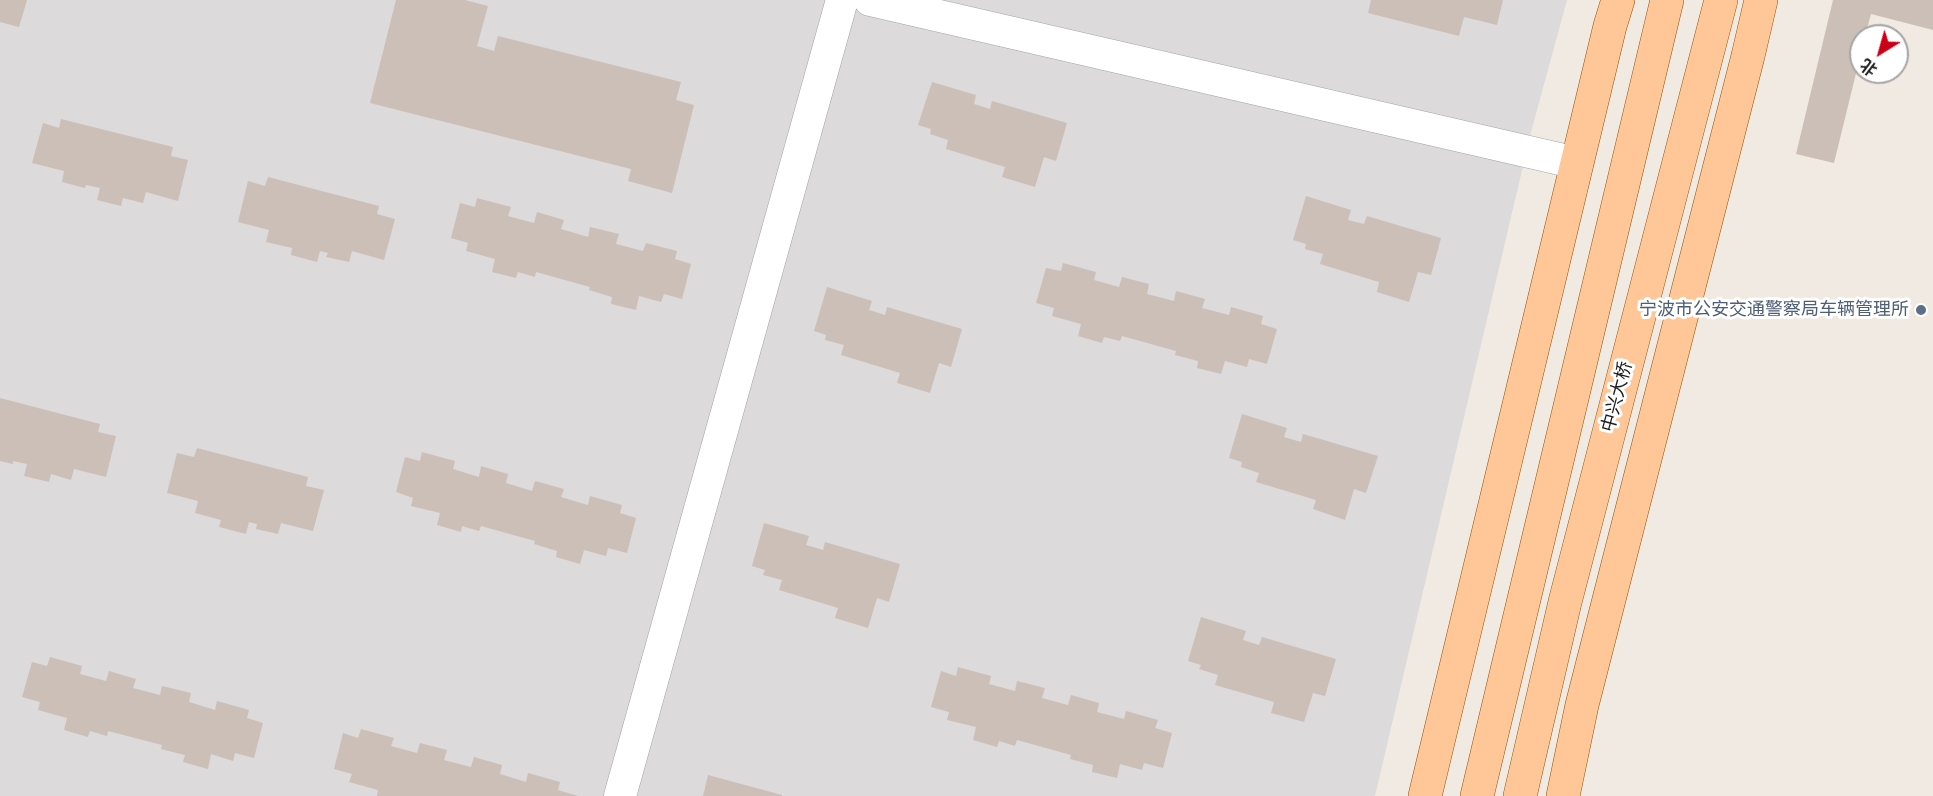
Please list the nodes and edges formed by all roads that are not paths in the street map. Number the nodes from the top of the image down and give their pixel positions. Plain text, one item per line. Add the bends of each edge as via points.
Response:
1 (842, 0) edge
2 (870, 0) edge
3 (1618, 0) edge
4 (1667, 0) edge
5 (1721, 0) edge
6 (1761, 0) edge
7 (1577, 163) junction
8 (620, 796) edge
9 (1425, 796) edge
10 (1477, 796) edge
11 (1520, 796) edge
12 (1563, 796) edge

1 - 8 street
2 - 7 street
3 - 7 main road
4 - 10 main road
5 - 11 main road, 中兴大桥 via 1565,602
6 - 12 main road via 1582,705
7 - 9 main road

